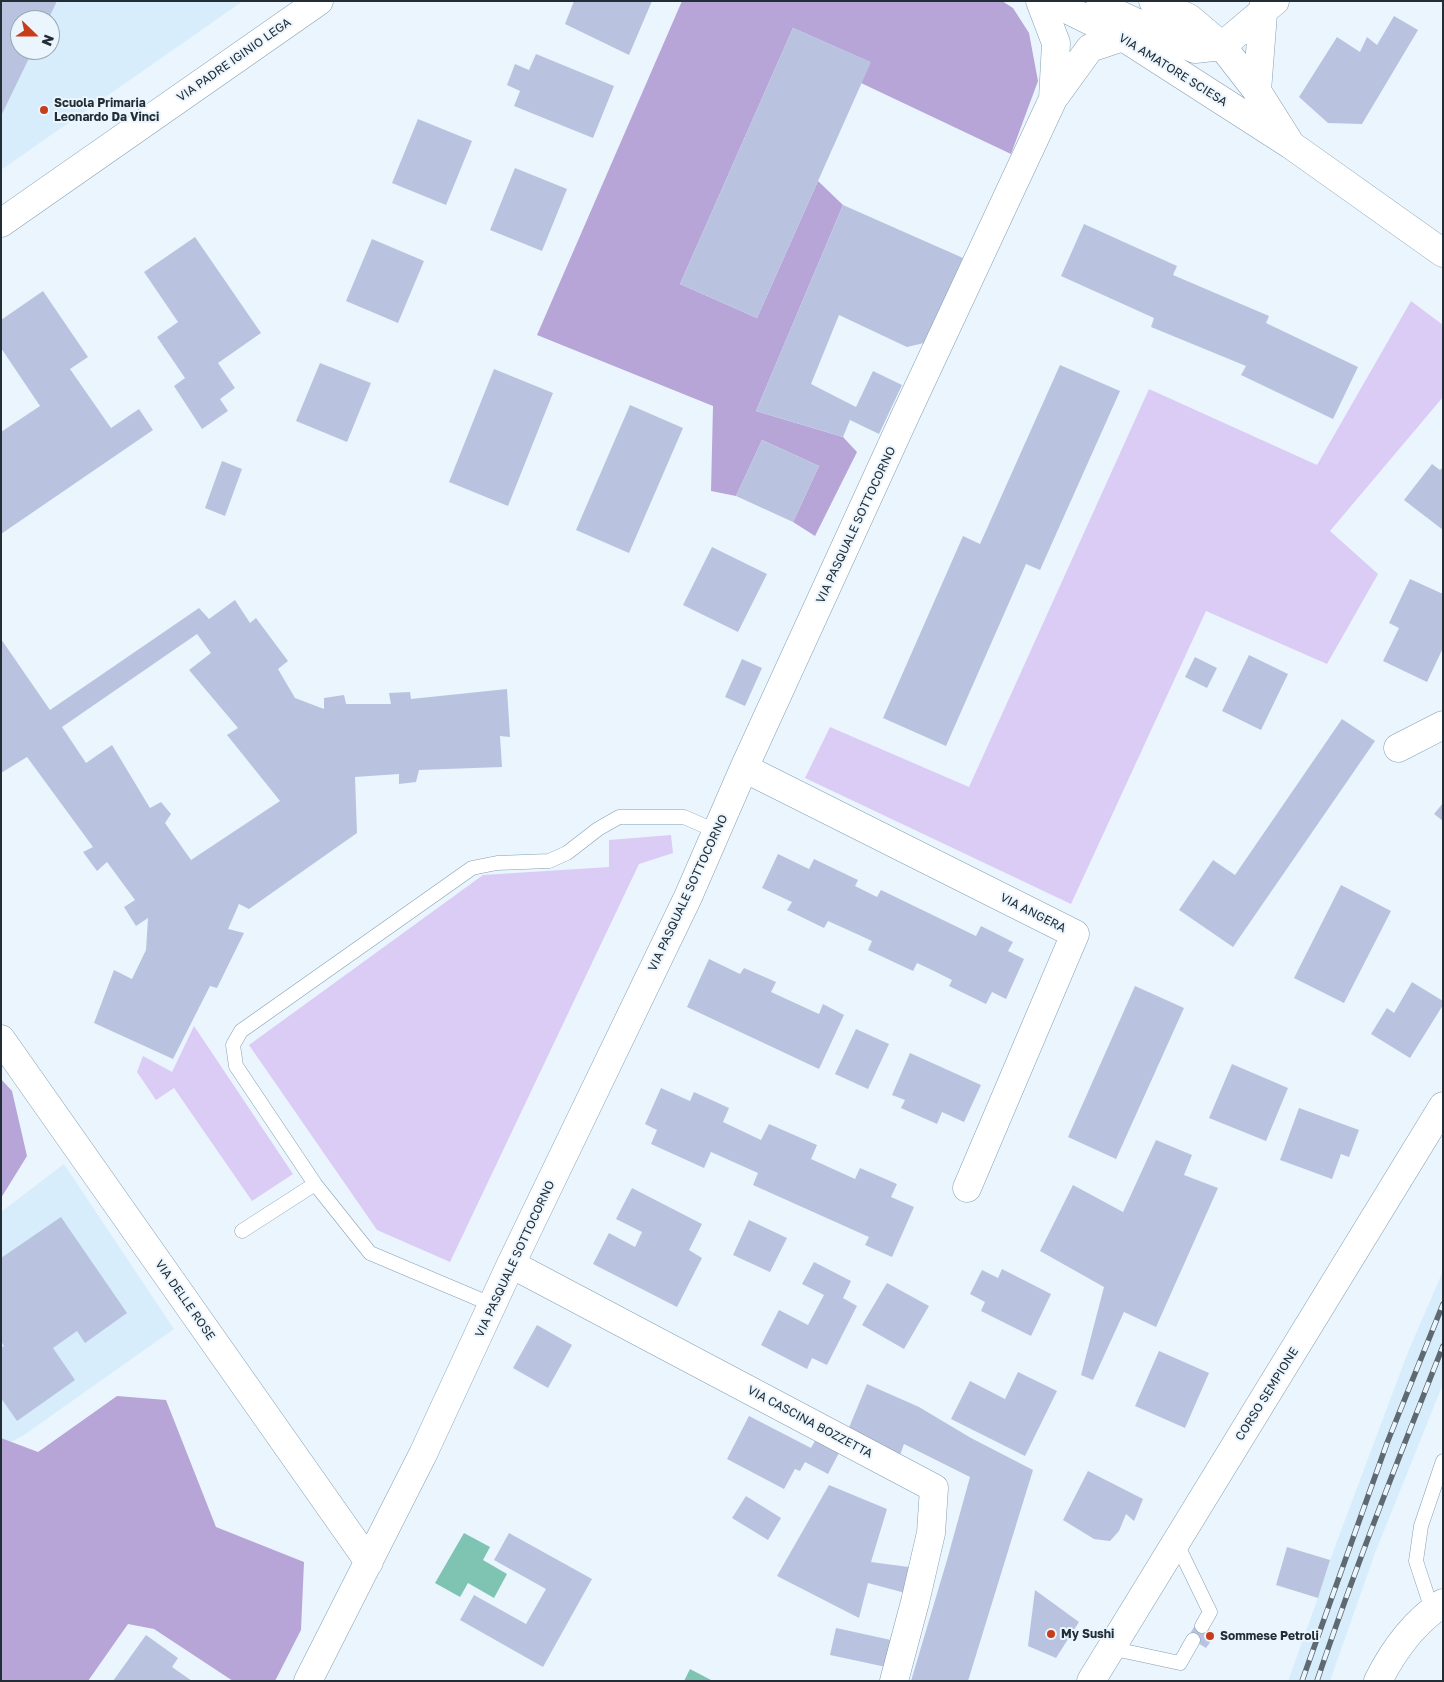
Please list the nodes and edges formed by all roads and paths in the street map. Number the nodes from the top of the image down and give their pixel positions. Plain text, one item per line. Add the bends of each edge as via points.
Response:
1 (319, 1) edge
2 (1040, 1) edge
3 (1050, 1) edge
4 (1089, 1) edge
5 (1153, 1) edge
6 (1268, 4) edge
7 (1123, 38) junction
8 (1222, 46) junction
9 (1257, 91) junction
10 (1053, 99) junction
11 (1291, 145) junction
12 (1, 223) edge
13 (1443, 253) edge
14 (1443, 725) edge
15 (1398, 748) dead end
16 (744, 768) junction
17 (716, 832) junction
18 (1, 1038) edge
19 (1443, 1106) edge
20 (315, 1184) junction
21 (967, 1188) dead end
22 (242, 1231) dead end
23 (512, 1264) junction
24 (493, 1305) junction
25 (1443, 1461) edge
26 (1176, 1542) junction
27 (369, 1562) junction
28 (1437, 1606) edge
29 (1202, 1626) dead end
30 (1193, 1640) dead end
31 (1110, 1648) junction
32 (308, 1681) edge
33 (894, 1681) edge
34 (1091, 1681) edge
35 (1378, 1681) edge

1 - 12 street, VIA PADRE IGINIO LEGA
2 - 10 street, VIA PASQUALE SOTTOCORNO via 1056,43
3 - 7 street, VIA AMATORE SCIESA
4 - 8 street, VIA AMATORE SCIESA via 1195,49
5 - 8 street, VIA AMATORE SCIESA via 1189,18
6 - 8 street
6 - 9 street
7 - 10 street, VIA PASQUALE SOTTOCORNO via 1090,48
7 - 11 street, VIA AMATORE SCIESA
8 - 9 street, VIA AMATORE SCIESA
9 - 11 street, VIA AMATORE SCIESA
10 - 16 street, VIA PASQUALE SOTTOCORNO
11 - 13 street, VIA AMATORE SCIESA
14 - 15 street
16 - 17 street, VIA PASQUALE SOTTOCORNO
16 - 21 street, VIA ANGERA via 1075,934
17 - 20 lane via 684,817 619,817 567,853 549,861 497,863 472,868 240,1031 233,1045 236,1066
17 - 23 street, VIA PASQUALE SOTTOCORNO
18 - 27 street, VIA DELLE ROSE
19 - 26 street, CORSO SEMPIONE
20 - 22 lane
20 - 24 lane via 370,1253
23 - 24 street, VIA PASQUALE SOTTOCORNO
23 - 33 street, VIA CASCINA BOZZETTA via 934,1488 931,1534
24 - 27 street, VIA PASQUALE SOTTOCORNO
25 - 28 lane via 1421,1526 1416,1561
26 - 29 lane via 1210,1612
26 - 31 street, CORSO SEMPIONE
27 - 32 street, VIA PASQUALE SOTTOCORNO
28 - 35 street via 1409,1633 1388,1660
30 - 31 lane via 1180,1663
31 - 34 street, CORSO SEMPIONE

